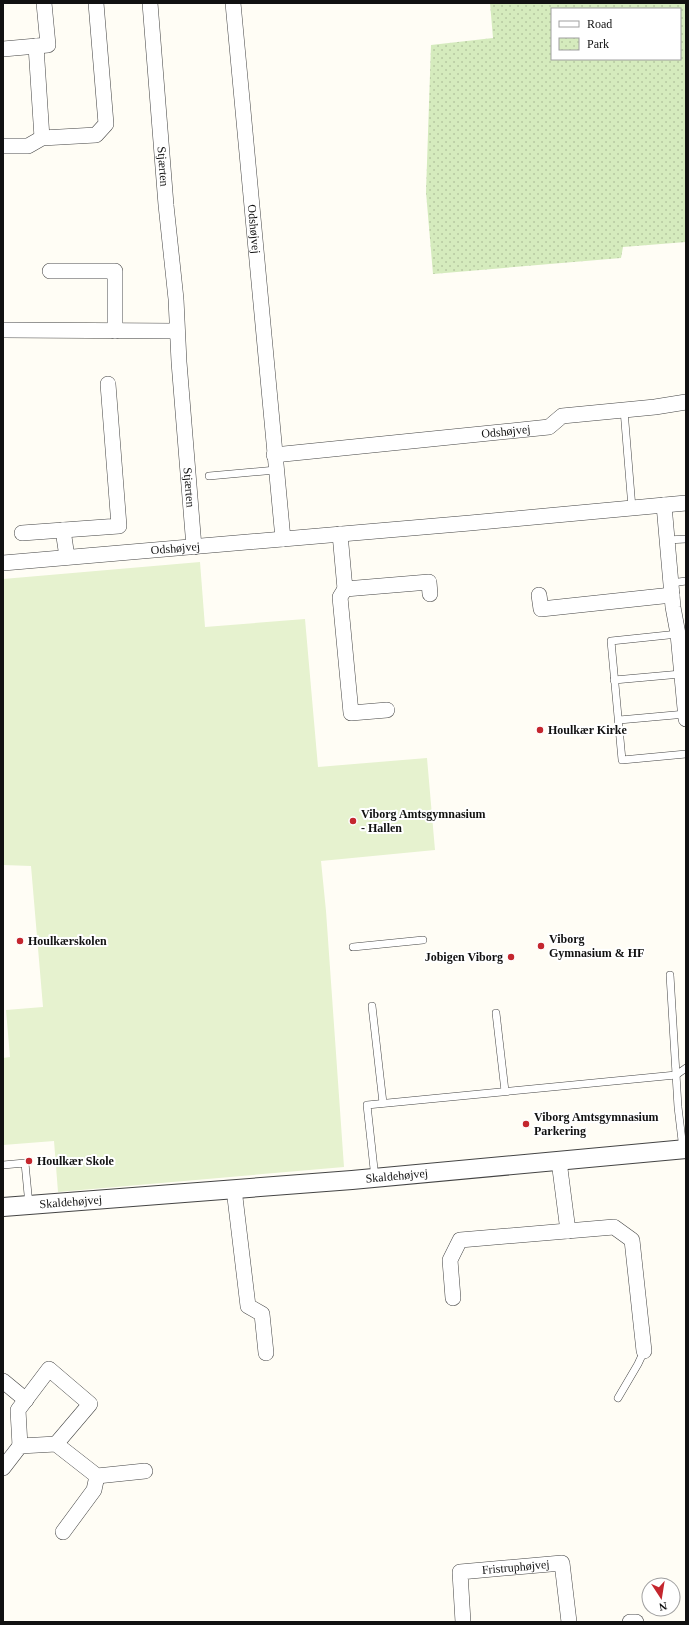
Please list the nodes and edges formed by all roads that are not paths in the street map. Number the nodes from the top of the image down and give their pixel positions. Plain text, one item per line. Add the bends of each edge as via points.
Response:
1 (44, 3) edge
2 (96, 3) edge
3 (150, 3) edge
4 (233, 3) edge
5 (36, 46) junction
6 (3, 49) edge
7 (42, 138) junction
8 (3, 146) edge
9 (50, 271) dead end
10 (3, 330) edge
11 (115, 331) junction
12 (177, 331) junction
13 (108, 384) dead end
14 (686, 402) edge
15 (624, 410) junction
16 (274, 455) junction
17 (276, 470) junction
18 (209, 476) dead end
19 (686, 503) edge
20 (664, 505) junction
21 (632, 508) junction
22 (63, 530) junction
23 (22, 533) dead end
24 (340, 534) junction
25 (283, 539) junction
26 (686, 539) edge
27 (667, 540) junction
28 (194, 547) junction
29 (67, 558) junction
30 (3, 564) edge
31 (686, 581) edge
32 (345, 589) junction
33 (671, 589) junction
34 (430, 594) dead end
35 (539, 595) dead end
36 (678, 634) junction
37 (681, 674) junction
38 (614, 680) junction
39 (387, 710) dead end
40 (686, 714) edge
41 (686, 719) edge
42 (619, 720) junction
43 (686, 754) edge
44 (423, 940) dead end
45 (353, 947) dead end
46 (670, 975) dead end
47 (372, 1006) dead end
48 (496, 1013) dead end
49 (686, 1068) edge
50 (676, 1075) junction
51 (505, 1091) junction
52 (383, 1103) junction
53 (682, 1106) edge
54 (684, 1149) edge
55 (559, 1161) junction
56 (3, 1165) edge
57 (375, 1178) junction
58 (234, 1189) junction
59 (29, 1205) junction
60 (3, 1207) edge
61 (568, 1232) junction
62 (453, 1298) dead end
63 (644, 1351) joint
64 (266, 1353) dead end
65 (3, 1381) edge
66 (618, 1398) dead end
67 (26, 1400) junction
68 (56, 1444) junction
69 (20, 1446) junction
70 (3, 1468) edge
71 (145, 1471) dead end
72 (97, 1476) junction
73 (62, 1532) dead end
74 (463, 1622) edge
75 (570, 1622) edge
76 (630, 1622) edge
77 (636, 1622) edge

1 - 5 street via 48,45
2 - 7 street via 106,124 96,135
3 - 12 street, Stjærten
4 - 16 street, Odshøjvej
5 - 6 street
5 - 7 street
7 - 8 street via 28,146
9 - 11 street via 115,271
10 - 11 street
11 - 12 street
12 - 28 street, Stjærten
13 - 22 street via 119,526
14 - 15 street, Odshøjvej
15 - 16 street, Odshøjvej via 562,416 549,427
15 - 21 lane
16 - 17 street, Odshøjvej
17 - 18 lane
17 - 25 street, Odshøjvej
19 - 20 street, Odshøjvej
20 - 21 street, Odshøjvej
20 - 27 street
21 - 24 street, Odshøjvej
22 - 23 street
22 - 29 street
24 - 25 street, Odshøjvej
24 - 32 street
25 - 28 street, Odshøjvej
26 - 27 lane
27 - 33 street
28 - 29 street, Odshøjvej
29 - 30 street, Odshøjvej
31 - 33 lane
32 - 34 street via 429,582
32 - 39 street via 340,597 351,713
33 - 35 street via 540,609
33 - 36 street
36 - 37 street
36 - 38 lane via 611,641
37 - 38 lane
37 - 40 street
38 - 42 lane
40 - 41 street
40 - 42 lane
42 - 43 lane via 622,760
44 - 45 lane
46 - 50 lane, Skaldehøjvej
47 - 52 lane
48 - 51 lane
49 - 50 lane
50 - 51 lane
50 - 53 lane, Skaldehøjvej
51 - 52 lane
52 - 57 lane via 367,1105
53 - 54 lane, Skaldehøjvej
54 - 55 street, Skaldehøjvej
55 - 57 street, Skaldehøjvej
55 - 61 street
56 - 59 lane via 25,1163
57 - 58 street, Skaldehøjvej
58 - 59 street, Skaldehøjvej
58 - 64 street via 248,1306 262,1314
59 - 60 street, Skaldehøjvej
61 - 62 street via 460,1240 450,1260
61 - 63 street via 614,1227 632,1240
63 - 66 lane
65 - 67 street
67 - 68 street via 49,1369 90,1404
67 - 69 street via 18,1410
68 - 69 street
68 - 72 street
69 - 70 street
71 - 72 street
72 - 73 street via 94,1490
74 - 75 street, Fristruphøjvej via 460,1572 562,1563
76 - 77 street

